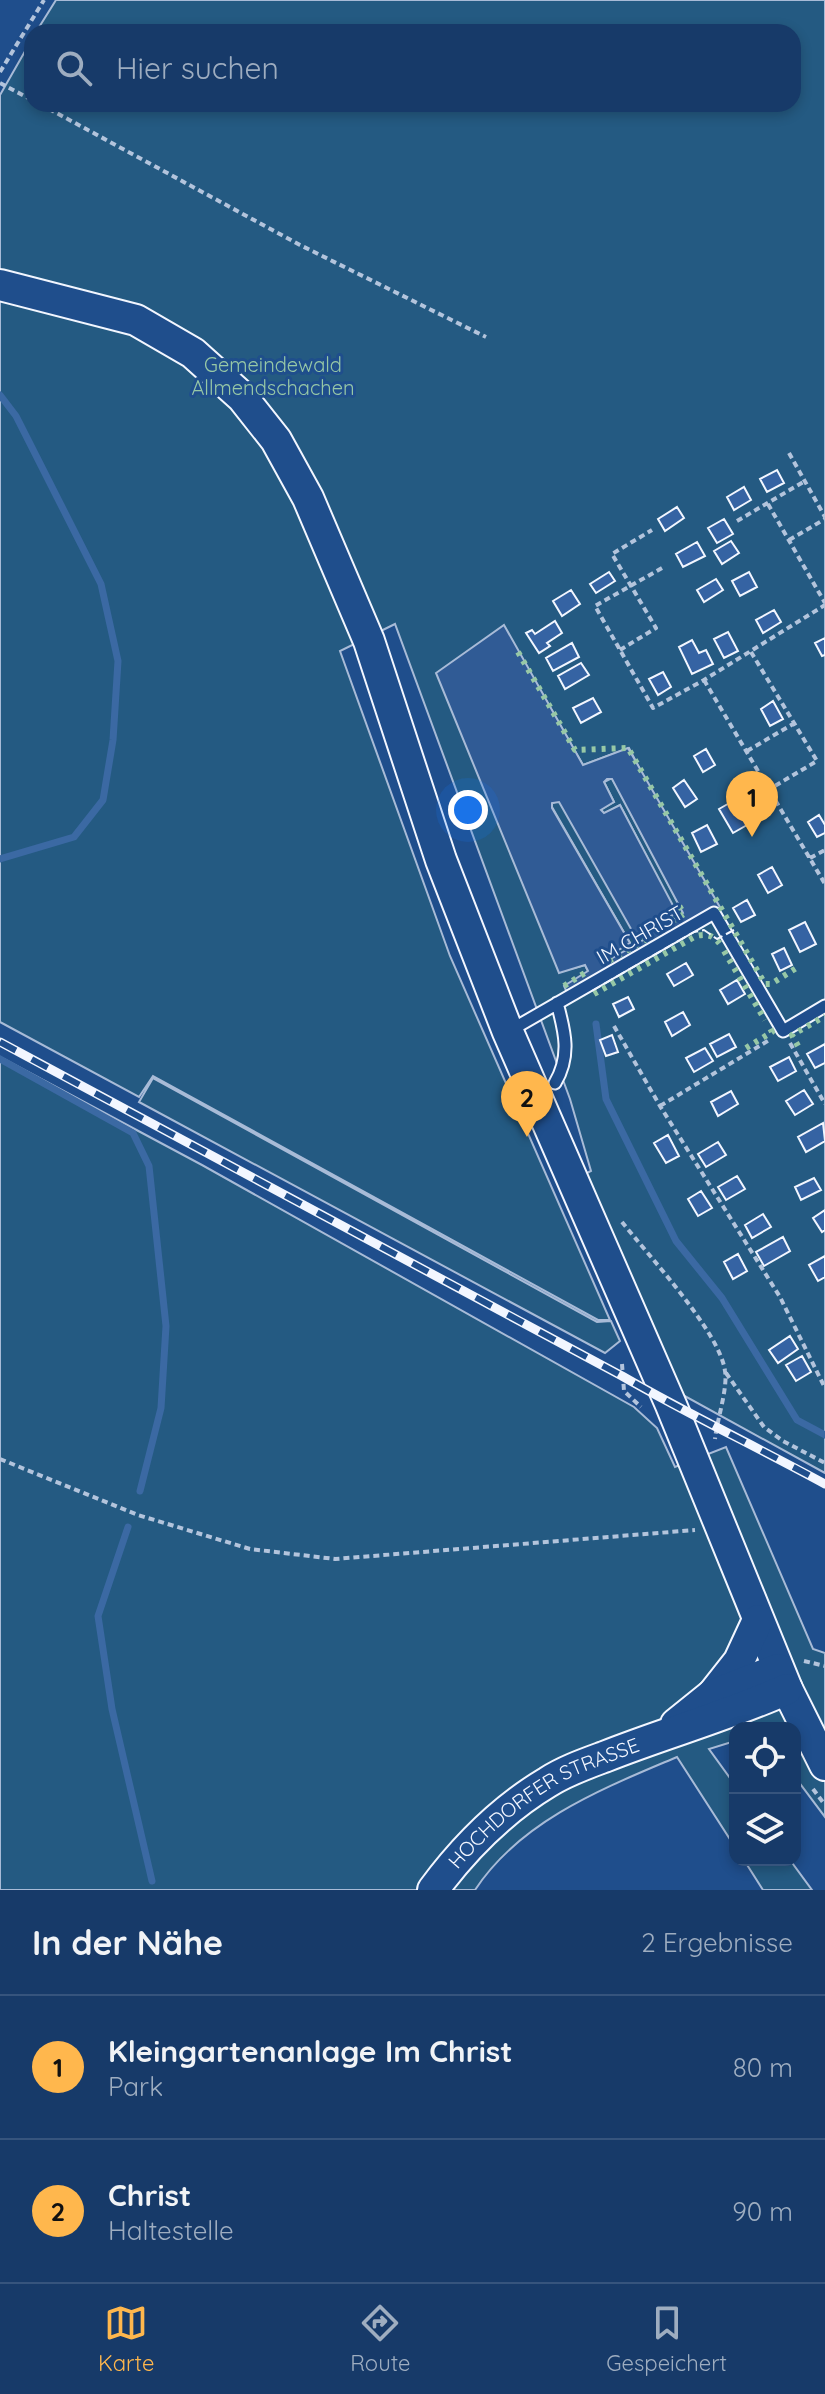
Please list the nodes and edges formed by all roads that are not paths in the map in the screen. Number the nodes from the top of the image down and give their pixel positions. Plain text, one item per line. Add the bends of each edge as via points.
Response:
1 (0, 285) edge
2 (557, 1003) junction
3 (825, 1006) edge
4 (508, 1032) junction
5 (555, 1083) dead end
6 (758, 1620) junction
7 (790, 1673) junction
8 (712, 1695) junction
9 (665, 1732) junction
10 (825, 1765) edge
11 (433, 1890) edge

1 - 4 main road via 136,320 193,353 242,397 276,440 308,498 369,641 441,860
2 - 3 lane, IM CHRIST via 714,913 783,1031
2 - 4 lane, IM CHRIST
2 - 5 lane via 567,1040
4 - 6 main road
6 - 7 main road
6 - 8 main road via 739,1661
7 - 8 main road, HOCHDORFER STRASSE
7 - 9 main road, HOCHDORFER STRASSE via 726,1715
7 - 10 main road
8 - 9 main road, HOCHDORFER STRASSE
9 - 11 main road, HOCHDORFER STRASSE via 551,1780 522,1798

